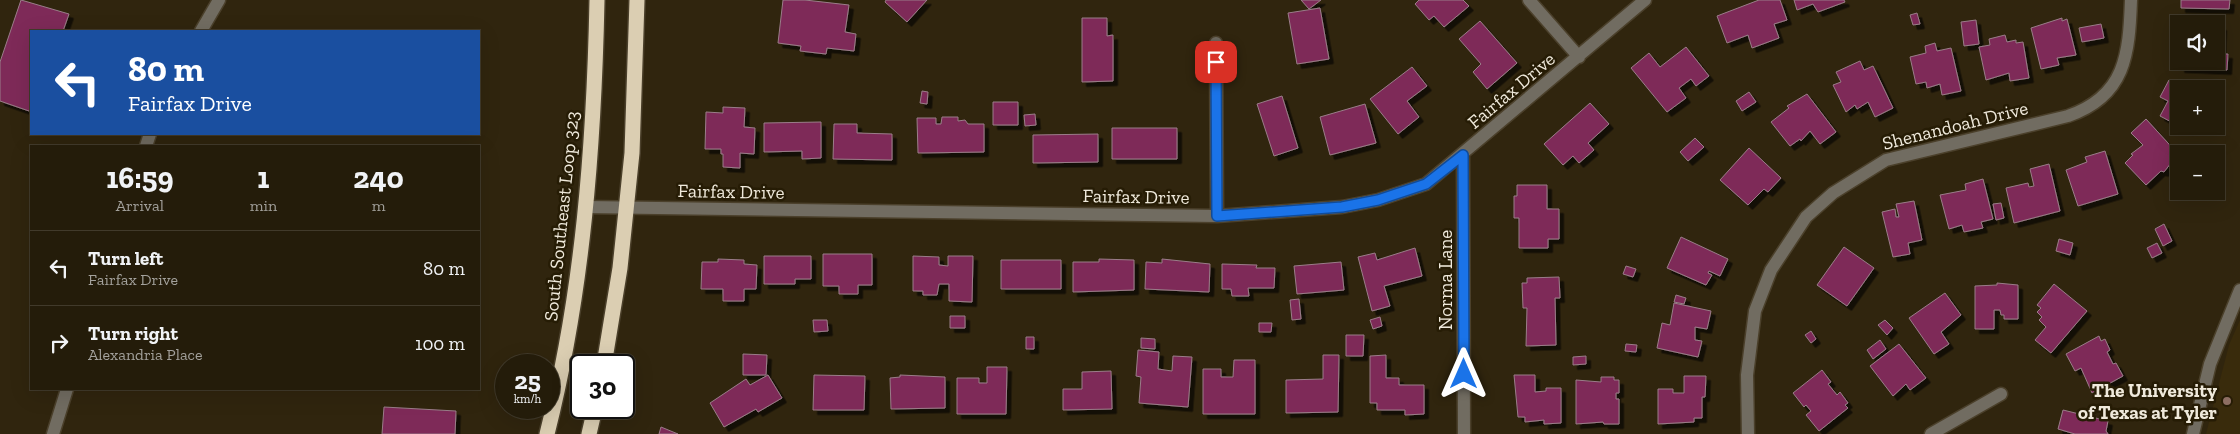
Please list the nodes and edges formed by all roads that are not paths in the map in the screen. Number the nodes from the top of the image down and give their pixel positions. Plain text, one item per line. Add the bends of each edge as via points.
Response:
1 (219, 0) edge
2 (597, 0) edge
3 (637, 0) edge
4 (1529, 0) edge
5 (1645, 0) edge
6 (2131, 0) edge
7 (202, 30) edge
8 (1216, 43) dead end
9 (1579, 57) junction
10 (1463, 155) junction
11 (586, 207) junction
12 (626, 208) junction
13 (1217, 216) junction
14 (2240, 290) edge
15 (606, 354) edge
16 (67, 390) edge
17 (2001, 394) dead end
18 (592, 419) edge
19 (53, 434) edge
20 (547, 434) edge
21 (588, 434) edge
22 (1464, 434) edge
23 (1748, 434) edge
24 (1931, 434) edge
25 (2193, 434) edge

1 - 7 street
2 - 11 highway, South Southeast Loop 323
3 - 12 highway via 632,153
4 - 9 street
5 - 9 street, Fairfax Drive
6 - 23 street, Shenandoah Drive via 2129,38 2122,71 2114,84 2094,103 2068,116 1886,160 1841,187 1806,217 1771,270 1756,311 1747,375
8 - 13 street
9 - 10 street, Fairfax Drive
10 - 13 street, Fairfax Drive via 1426,184 1378,200 1342,207
10 - 22 street, Norma Lane
11 - 12 street, Fairfax Drive
11 - 20 highway, South Southeast Loop 323 via 573,304
12 - 13 street, Fairfax Drive
12 - 15 highway
14 - 25 street via 2210,364
16 - 19 street
17 - 24 street
18 - 21 highway

